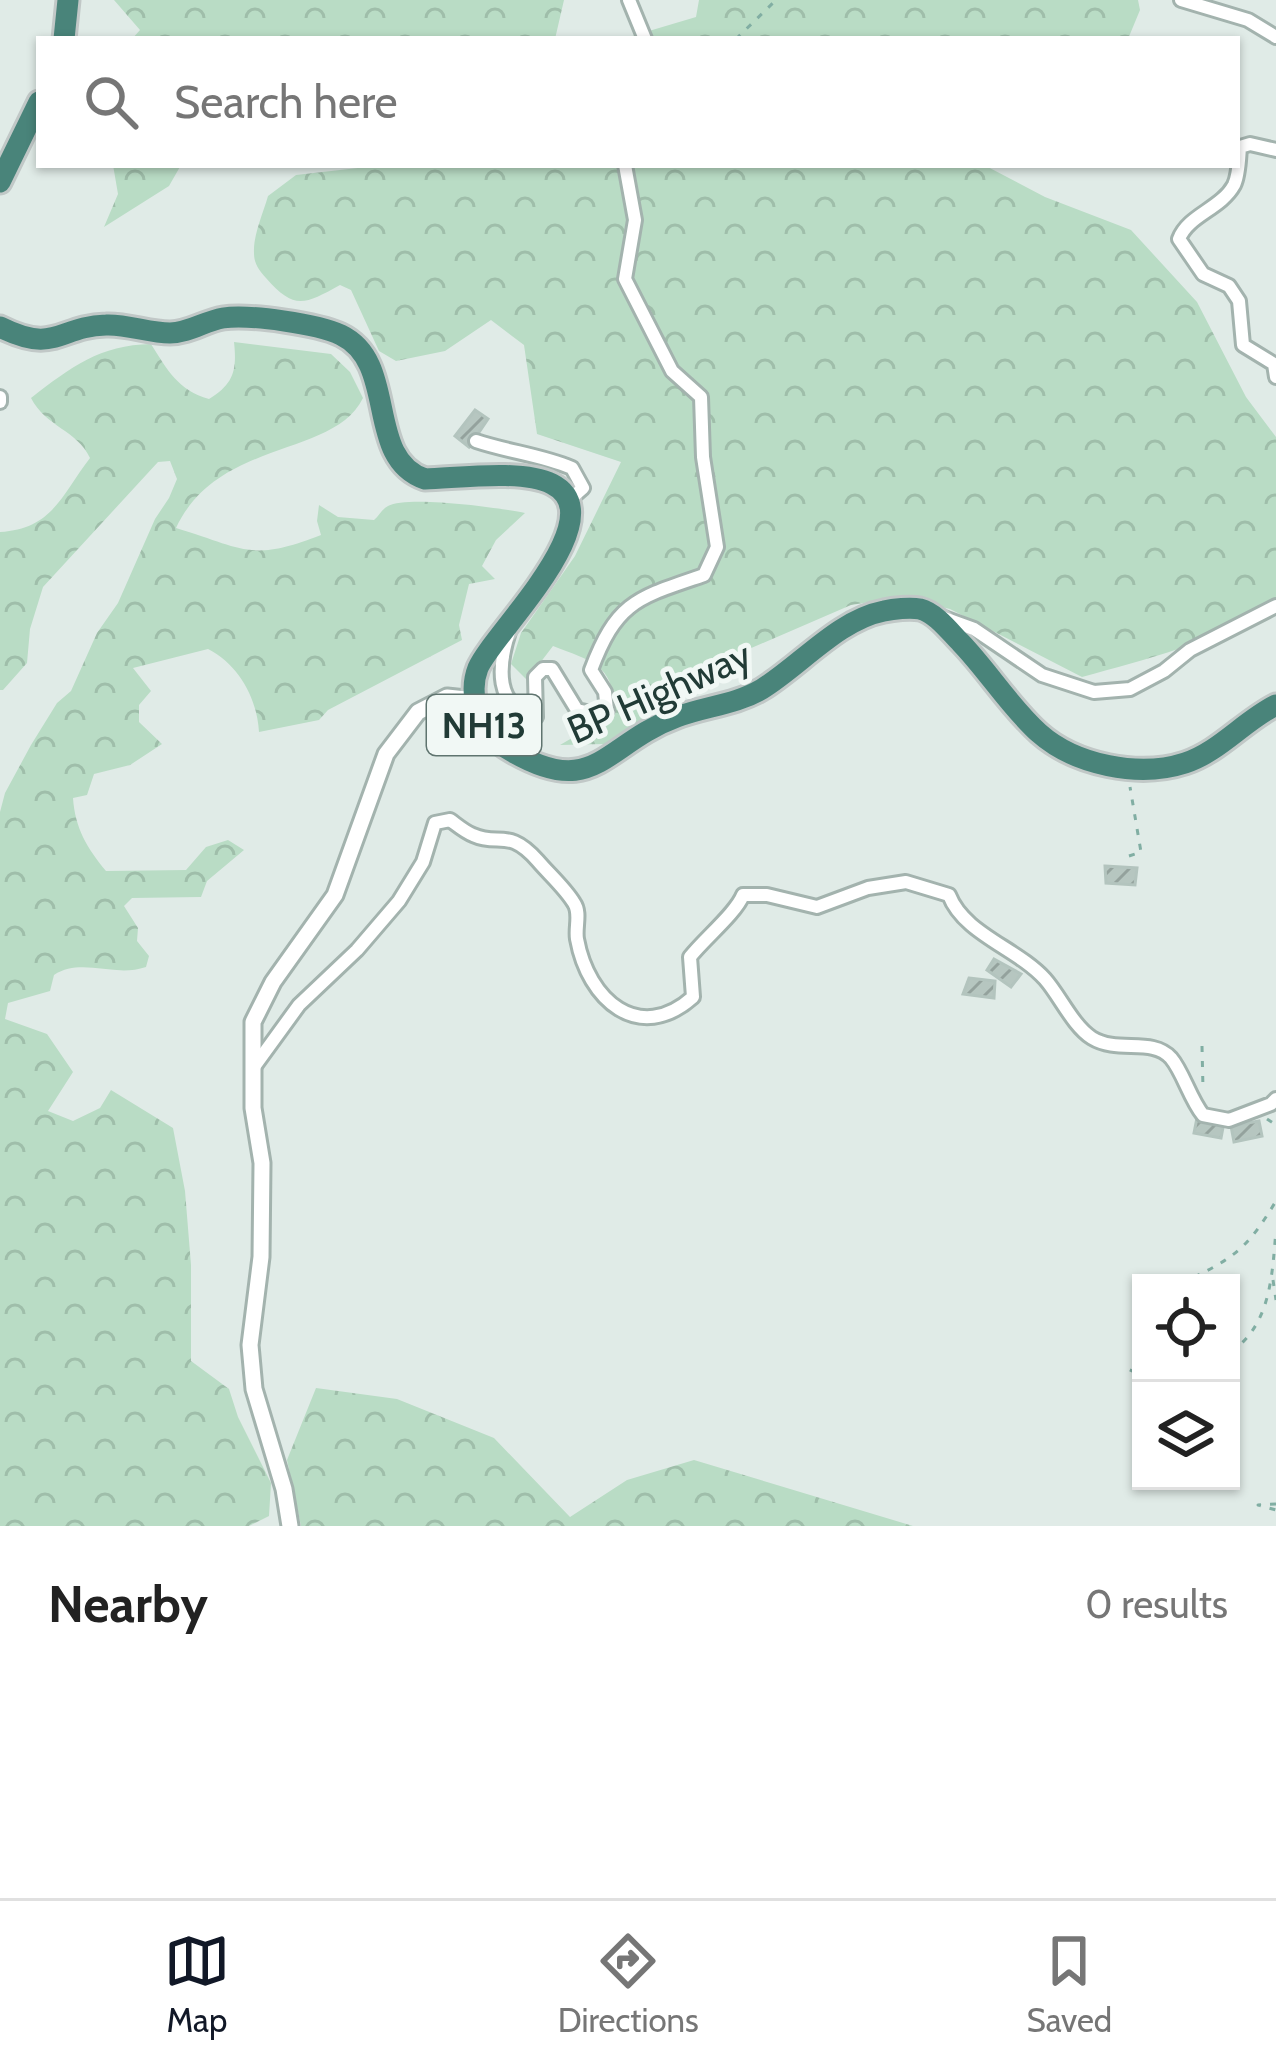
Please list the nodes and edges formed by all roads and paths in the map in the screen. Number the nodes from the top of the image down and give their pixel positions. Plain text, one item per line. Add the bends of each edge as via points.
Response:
1 (68, 0) edge
2 (629, 0) edge
3 (776, 0) edge
4 (1181, 0) edge
5 (64, 36) edge
6 (644, 36) edge
7 (739, 36) edge
8 (1276, 37) edge
9 (36, 108) edge
10 (1240, 147) edge
11 (1276, 150) edge
12 (626, 168) edge
13 (1237, 168) edge
14 (0, 182) edge
15 (0, 327) edge
16 (1276, 377) edge
17 (476, 441) dead end
18 (567, 502) junction
19 (1276, 606) edge
20 (922, 610) junction
21 (513, 619) junction
22 (475, 700) junction
23 (1276, 705) edge
24 (1128, 767) junction
25 (1129, 856) dead end
26 (1202, 1046) dead end
27 (253, 1068) junction
28 (1276, 1099) edge
29 (1203, 1115) junction
30 (1276, 1202) edge
31 (1276, 1230) edge
32 (1272, 1273) junction
33 (1199, 1274) edge
34 (1276, 1300) edge
35 (1240, 1344) edge
36 (1240, 1387) edge
37 (1243, 1387) dead end
38 (290, 1526) edge

1 - 5 highway
2 - 6 street
3 - 7 path
4 - 8 street
9 - 14 highway
10 - 11 street
12 - 21 street via 635,220 625,278 673,370 700,398 717,547 704,575 635,600 606,628 591,670 607,710 577,710 552,669 535,677 536,717 519,713 503,692 501,658
13 - 16 street via 1222,200 1179,239 1203,274 1229,286 1239,301 1243,345 1274,364
15 - 18 highway via 27,339 57,339 106,325 172,333 229,318 343,336 366,360 389,437 413,475 534,479 552,484
17 - 18 street via 572,467 583,488
18 - 21 highway, NH13 via 561,550
19 - 20 street via 1130,689 1094,692 1042,675 974,629
20 - 22 highway, BP Highway / NH13 via 868,615 761,690 662,723 586,770 560,771 502,746
20 - 24 highway via 1039,733 1069,752
21 - 22 highway, NH13 via 479,665
22 - 27 street via 447,697 418,712 386,754 335,896 253,1022
23 - 24 highway via 1201,757
24 - 25 path via 1142,852
26 - 29 path
27 - 29 street via 299,1005 399,901 435,823 450,820 477,838 508,837 534,856 574,902 592,978 638,1019 678,1011 693,997 690,957 742,895 817,907 906,882 949,895 957,914 1042,976 1088,1036 1118,1048 1150,1046 1171,1058
27 - 38 street via 262,1163 250,1345
28 - 29 street via 1229,1120
30 - 33 path via 1250,1243
31 - 32 path
32 - 34 path
32 - 35 path via 1257,1329
36 - 37 path

